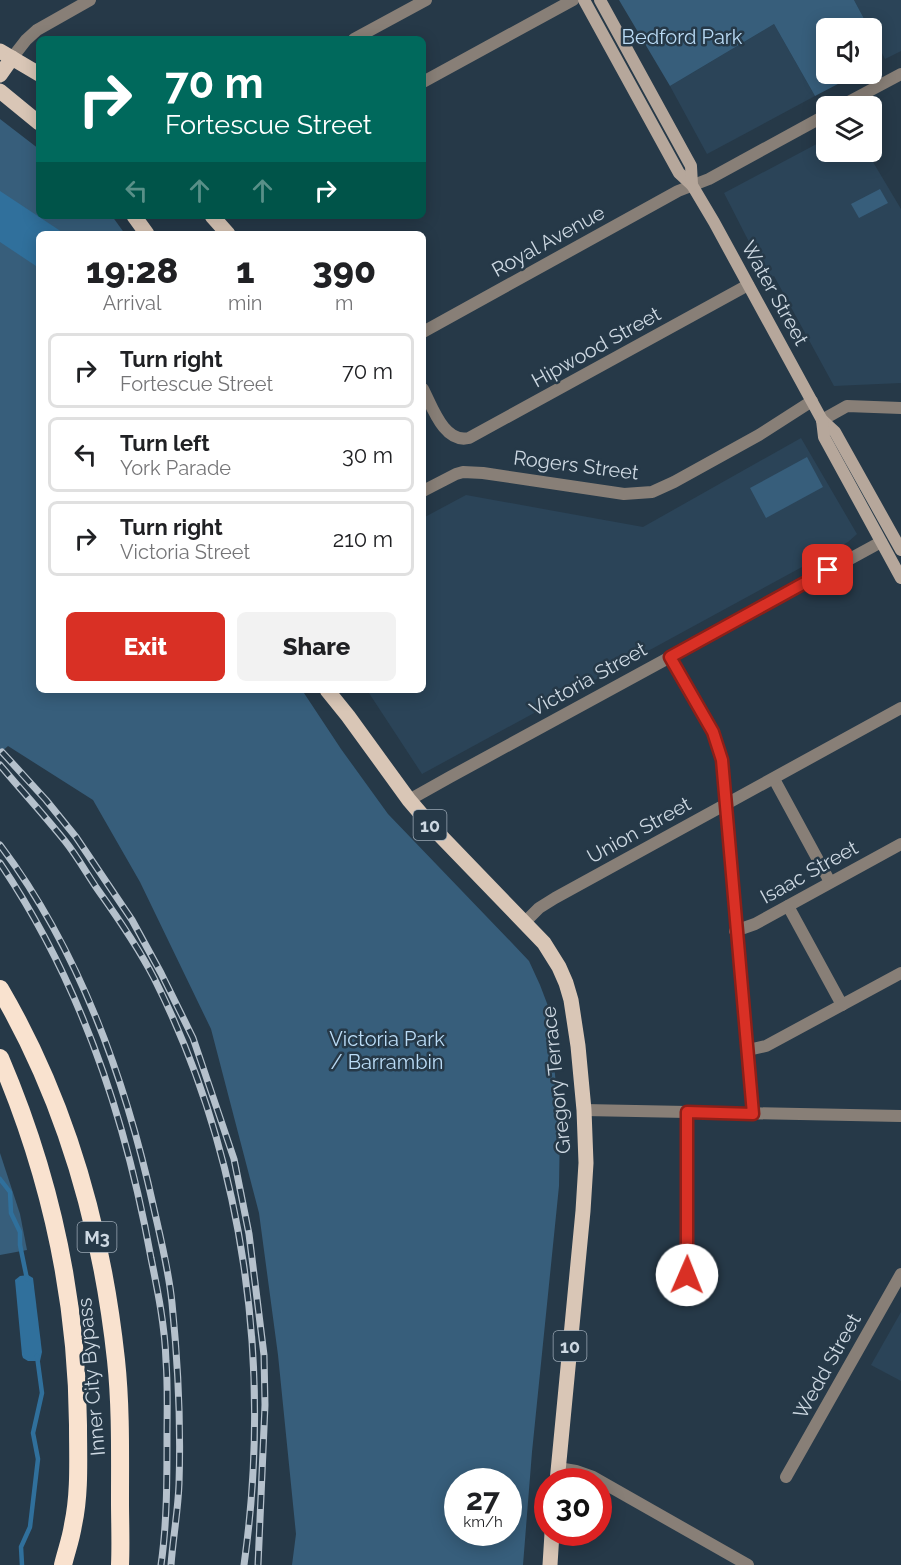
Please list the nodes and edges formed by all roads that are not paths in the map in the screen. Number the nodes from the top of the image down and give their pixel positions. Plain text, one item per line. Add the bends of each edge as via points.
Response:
1 (90, 0) edge
2 (426, 0) edge
3 (573, 0) edge
4 (584, 0) edge
5 (600, 0) edge
6 (360, 36) edge
7 (6, 55) edge
8 (36, 72) edge
9 (901, 74) edge
10 (0, 75) edge
11 (426, 80) edge
12 (0, 91) edge
13 (860, 96) edge
14 (816, 120) edge
15 (36, 121) edge
16 (692, 185) junction
17 (215, 219) edge
18 (225, 231) edge
19 (748, 285) junction
20 (426, 330) edge
21 (426, 394) edge
22 (812, 401) junction
23 (901, 408) edge
24 (822, 420) junction
25 (426, 490) edge
26 (881, 542) junction
27 (900, 544) edge
28 (901, 578) edge
29 (670, 657) junction
30 (329, 693) edge
31 (340, 693) edge
32 (901, 708) edge
33 (348, 716) junction
34 (774, 778) junction
35 (409, 800) junction
36 (727, 804) junction
37 (901, 844) edge
38 (830, 882) junction
39 (788, 906) junction
40 (525, 921) junction
41 (735, 931) junction
42 (901, 973) edge
43 (0, 989) edge
44 (842, 1005) junction
45 (748, 1050) junction
46 (0, 1058) edge
47 (584, 1110) junction
48 (687, 1112) junction
49 (753, 1114) junction
50 (901, 1116) edge
51 (901, 1274) edge
52 (685, 1282) dead end
53 (558, 1468) edge
54 (786, 1477) dead end
55 (612, 1488) edge
56 (120, 1502) junction
57 (74, 1526) junction
58 (551, 1546) edge
59 (63, 1565) edge
60 (74, 1565) edge
61 (107, 1565) edge
62 (120, 1565) edge
63 (550, 1565) edge
64 (748, 1565) edge

1 - 7 street via 35,32
2 - 6 street
3 - 11 street
4 - 16 main road, Water Street via 679,173
5 - 16 main road, Water Street via 691,166
7 - 8 main road
7 - 10 main road
9 - 13 street
12 - 15 main road
14 - 16 street, Royal Avenue
16 - 19 main road, Water Street
16 - 20 street, Royal Avenue
17 - 18 main road
19 - 21 street, Hipwood Street via 475,436 461,440 447,431
19 - 22 main road, Water Street
22 - 24 main road, Water Street
22 - 25 street, Rogers Street via 759,435 652,492 624,494 463,472
23 - 24 street via 846,406
24 - 26 main road, Water Street via 824,437
24 - 27 main road, Water Street via 835,432
26 - 28 main road, Water Street
26 - 29 street, Victoria Street
29 - 35 street, Victoria Street
29 - 36 street via 713,732 722,760
30 - 33 main road, Gregory Terrace / 10
31 - 33 main road, Gregory Terrace / 10
32 - 34 street, Union Street
33 - 35 main road, Gregory Terrace / 10
34 - 36 street, Union Street
34 - 38 street
35 - 40 main road, Gregory Terrace / 10
36 - 40 street, Union Street via 544,905
36 - 41 street
37 - 38 street, Isaac Street
38 - 39 street, Isaac Street
39 - 41 street, Isaac Street
39 - 44 street
40 - 47 main road, Gregory Terrace / 10 via 544,943 566,983 575,1025
41 - 45 street
42 - 44 street
43 - 56 highway, Inner City Bypass / M3 via 31,1048 57,1112 98,1240 116,1361
44 - 45 street via 766,1046
45 - 49 street
46 - 57 highway, Inner City Bypass / M3 via 41,1168 64,1261 76,1366 78,1456
47 - 48 street
47 - 53 main road, Gregory Terrace / 10 via 583,1211
48 - 49 street
48 - 52 street
49 - 50 street
51 - 54 street, Wedd Street
55 - 64 street
56 - 61 highway
56 - 62 highway, Inner City Bypass / M3
57 - 59 highway, Inner City Bypass / M3
57 - 60 highway
58 - 63 main road

